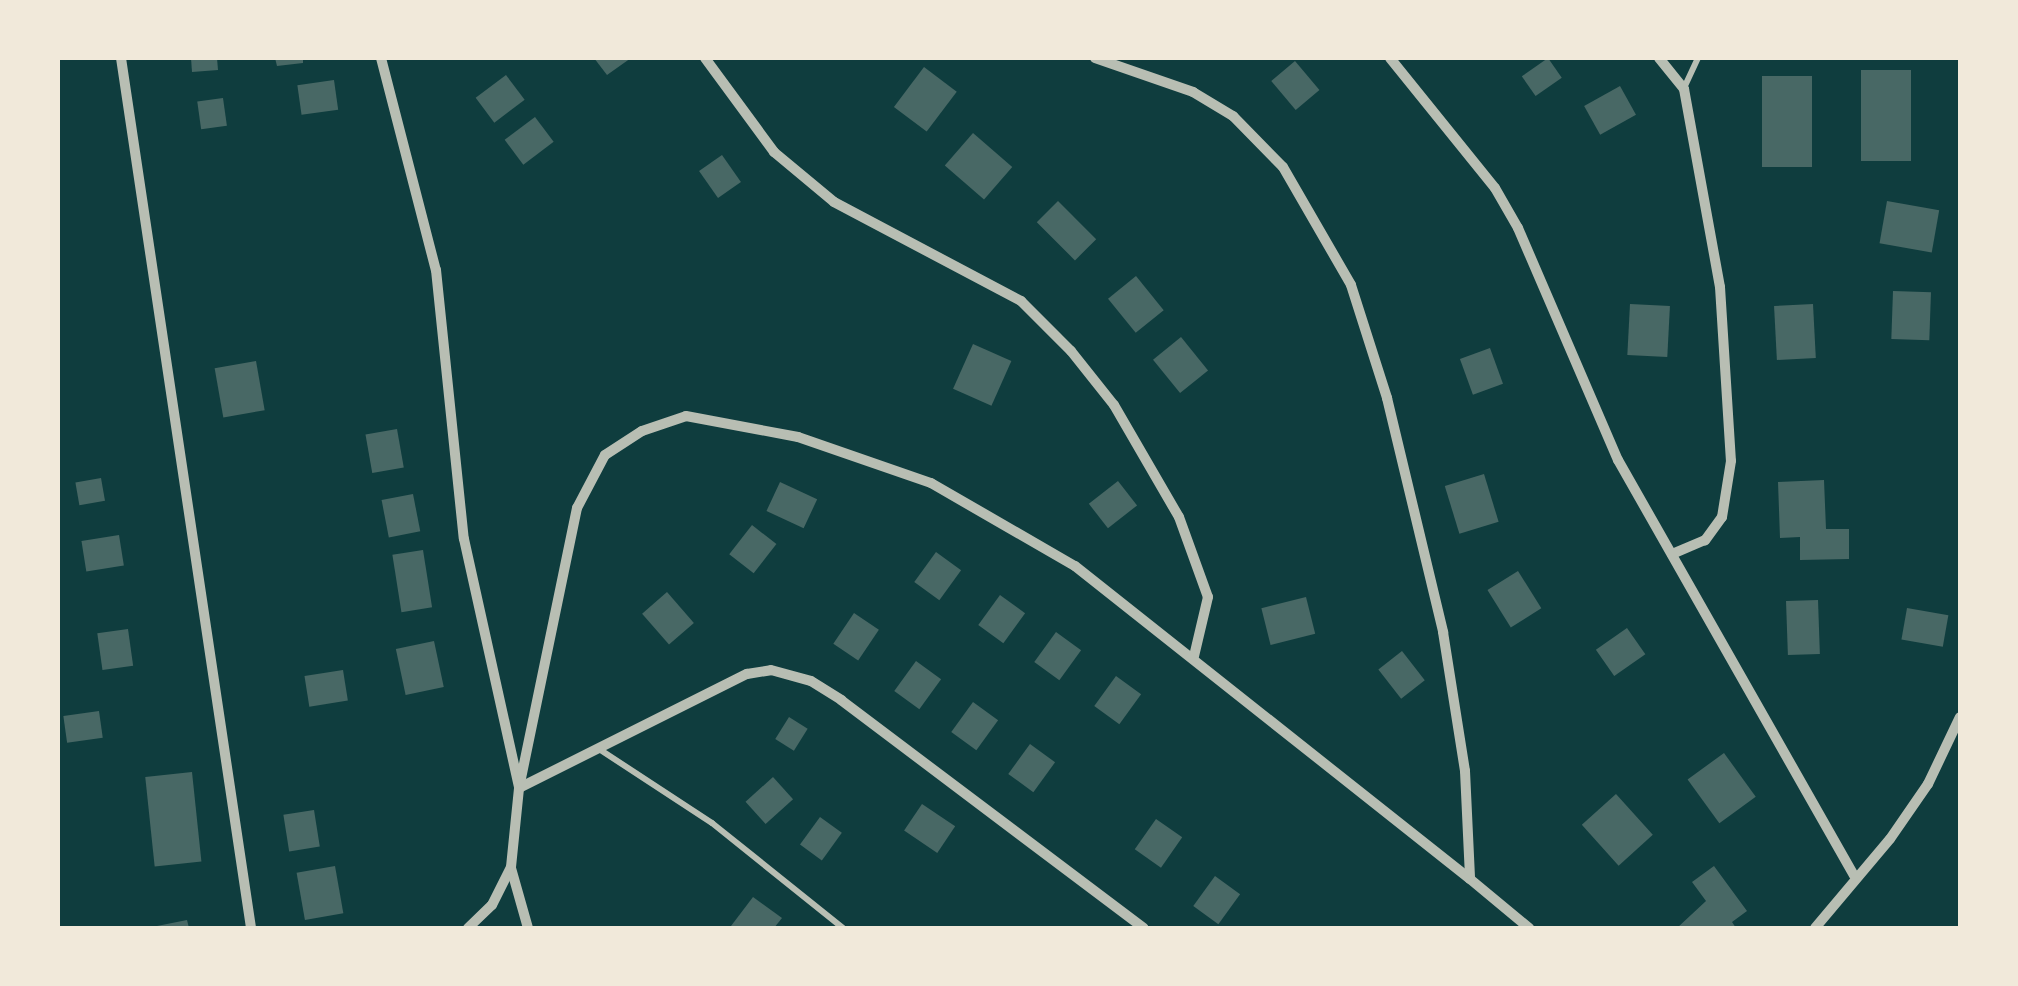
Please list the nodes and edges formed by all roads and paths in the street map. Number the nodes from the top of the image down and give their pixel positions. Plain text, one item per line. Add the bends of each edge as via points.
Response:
1 (121, 58) edge
2 (381, 58) edge
3 (705, 58) edge
4 (1095, 58) edge
5 (1390, 58) edge
6 (1660, 58) edge
7 (1698, 58) edge
8 (1684, 89) junction
9 (1672, 554) junction
10 (1194, 656) junction
11 (1960, 717) edge
12 (598, 748) junction
13 (520, 788) junction
14 (511, 867) junction
15 (1854, 876) junction
16 (1470, 880) junction
17 (251, 928) edge
18 (468, 928) edge
19 (528, 928) edge
20 (843, 928) edge
21 (1144, 928) edge
22 (1529, 928) edge
23 (1815, 928) edge

1 - 17 street
2 - 13 street via 436,270 464,539
3 - 10 street via 774,152 834,202 1021,301 1071,351 1114,405 1178,517 1208,597
4 - 16 street via 1193,92 1233,116 1283,166 1351,285 1443,632 1464,771
5 - 9 street via 1495,188 1518,228 1618,460
6 - 8 street
7 - 8 lane
8 - 9 street via 1720,287 1731,461 1722,517 1704,540
9 - 15 street
10 - 13 street via 1075,566 931,483 798,437 686,416 605,455 577,508
10 - 16 street
11 - 15 street via 1928,784
12 - 13 street
12 - 20 lane via 712,823
12 - 21 street via 747,674 771,670 810,681
13 - 14 street
14 - 18 street via 492,906
14 - 19 street
15 - 23 street
16 - 22 street

